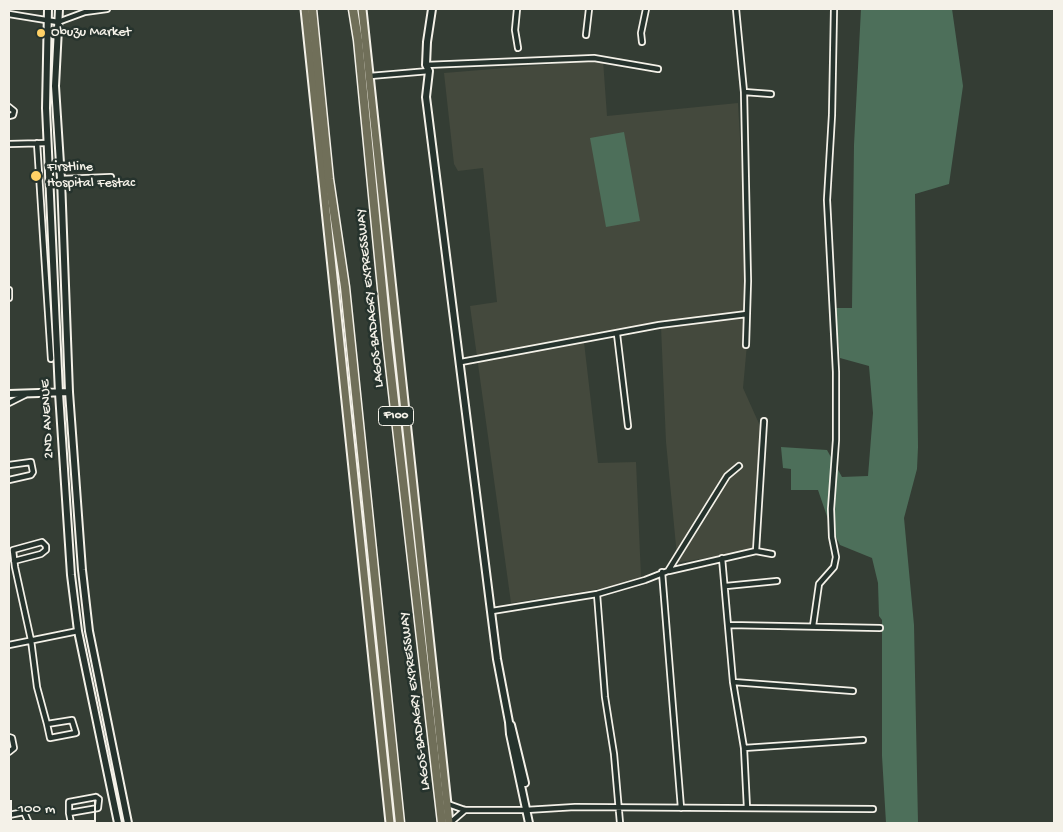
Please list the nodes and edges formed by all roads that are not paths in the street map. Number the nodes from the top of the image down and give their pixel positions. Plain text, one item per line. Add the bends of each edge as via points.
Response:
1 (48, 9) edge
2 (59, 9) edge
3 (107, 9) edge
4 (305, 9) edge
5 (312, 9) edge
6 (353, 9) edge
7 (362, 9) edge
8 (432, 9) edge
9 (517, 9) edge
10 (589, 9) edge
11 (646, 9) edge
12 (736, 9) edge
13 (834, 9) edge
14 (92, 10) edge
15 (9, 14) edge
16 (47, 20) junction
17 (58, 22) junction
18 (586, 34) dead end
19 (642, 42) dead end
20 (518, 48) dead end
21 (428, 68) junction
22 (658, 69) dead end
23 (370, 76) junction
24 (744, 92) junction
25 (771, 94) dead end
26 (9, 108) edge
27 (9, 116) edge
28 (38, 143) junction
29 (48, 143) junction
30 (9, 144) edge
31 (111, 177) dead end
32 (61, 179) junction
33 (9, 290) edge
34 (9, 298) edge
35 (747, 314) junction
36 (618, 334) junction
37 (746, 345) dead end
38 (51, 360) dead end
39 (461, 362) junction
40 (69, 392) junction
41 (28, 393) junction
42 (9, 394) edge
43 (59, 394) junction
44 (9, 403) edge
45 (764, 421) dead end
46 (628, 426) dead end
47 (9, 465) edge
48 (738, 466) dead end
49 (9, 480) edge
50 (756, 551) junction
51 (772, 554) dead end
52 (722, 558) junction
53 (14, 561) junction
54 (668, 571) junction
55 (662, 572) junction
56 (777, 581) dead end
57 (726, 586) junction
58 (597, 594) junction
59 (492, 611) junction
60 (729, 625) junction
61 (813, 626) junction
62 (880, 628) dead end
63 (78, 631) junction
64 (31, 640) junction
65 (9, 645) edge
66 (733, 682) junction
67 (853, 691) dead end
68 (47, 724) junction
69 (9, 737) edge
70 (863, 740) dead end
71 (744, 748) junction
72 (9, 752) edge
73 (448, 804) junction
74 (619, 807) junction
75 (681, 808) junction
76 (747, 808) junction
77 (872, 809) dead end
78 (465, 810) junction
79 (528, 810) junction
80 (69, 813) junction
81 (9, 815) edge
82 (25, 823) edge
83 (70, 823) edge
84 (118, 823) edge
85 (128, 823) edge
86 (390, 823) edge
87 (400, 823) edge
88 (442, 823) edge
89 (450, 823) edge
90 (529, 823) edge
91 (533, 823) edge
92 (620, 823) edge

1 - 16 street, 2ND AVENUE
2 - 17 street, 2ND AVENUE
3 - 14 street
4 - 86 main road
5 - 87 highway, LAGOS-BADAGRY EXPRESSWAY / F100 via 329,179 345,286
6 - 88 highway, LAGOS-BADAGRY EXPRESSWAY / F100
7 - 23 main road, LAGOS-BADAGRY EXPRESSWAY
8 - 21 street via 427,42
9 - 20 street via 515,30
10 - 18 street
11 - 19 street
12 - 24 street
13 - 61 street via 827,200 836,372 831,509 836,557 834,567 818,584
14 - 17 street
15 - 16 street
16 - 17 street
16 - 29 street, 2ND AVENUE
17 - 32 street, 2ND AVENUE via 55,86
21 - 22 street via 594,58
21 - 23 street
21 - 39 street via 426,96
23 - 73 main road, LAGOS-BADAGRY EXPRESSWAY
24 - 25 street
24 - 35 street
26 - 27 street via 14,111
28 - 29 street
28 - 30 street
28 - 38 street
29 - 43 street, 2ND AVENUE
31 - 32 street
32 - 40 street, 2ND AVENUE
33 - 34 street
35 - 36 street
35 - 37 street
36 - 39 street
36 - 46 street
39 - 59 street
40 - 43 street
40 - 85 street, 2ND AVENUE via 89,630
41 - 42 street
41 - 43 street
41 - 44 street
43 - 63 street, 2ND AVENUE via 71,575
45 - 50 street
47 - 49 street via 30,462 33,472
48 - 54 street via 727,476
50 - 51 street
50 - 52 street
52 - 54 street
52 - 57 street
53 - 53 street via 41,554 46,546 42,542 15,548
53 - 64 street
54 - 55 street
55 - 58 street
55 - 75 street
56 - 57 street
57 - 60 street
58 - 59 street
58 - 74 street via 605,697
59 - 79 street via 510,734
60 - 61 street
60 - 66 street
61 - 62 street
63 - 64 street
63 - 84 street, 2ND AVENUE
64 - 65 street
64 - 68 street via 37,687
66 - 67 street
66 - 71 street
68 - 68 street via 50,738 77,731 72,720
69 - 72 street via 14,748
70 - 71 street
71 - 76 street
73 - 78 street
73 - 89 main road, LAGOS-BADAGRY EXPRESSWAY
74 - 75 street
74 - 79 street
74 - 92 street
75 - 76 street
76 - 77 street
78 - 79 street
78 - 89 street
79 - 90 street
79 - 91 street
80 - 80 street via 98,808 99,799 69,802
80 - 83 street
81 - 82 street via 24,812 28,821

